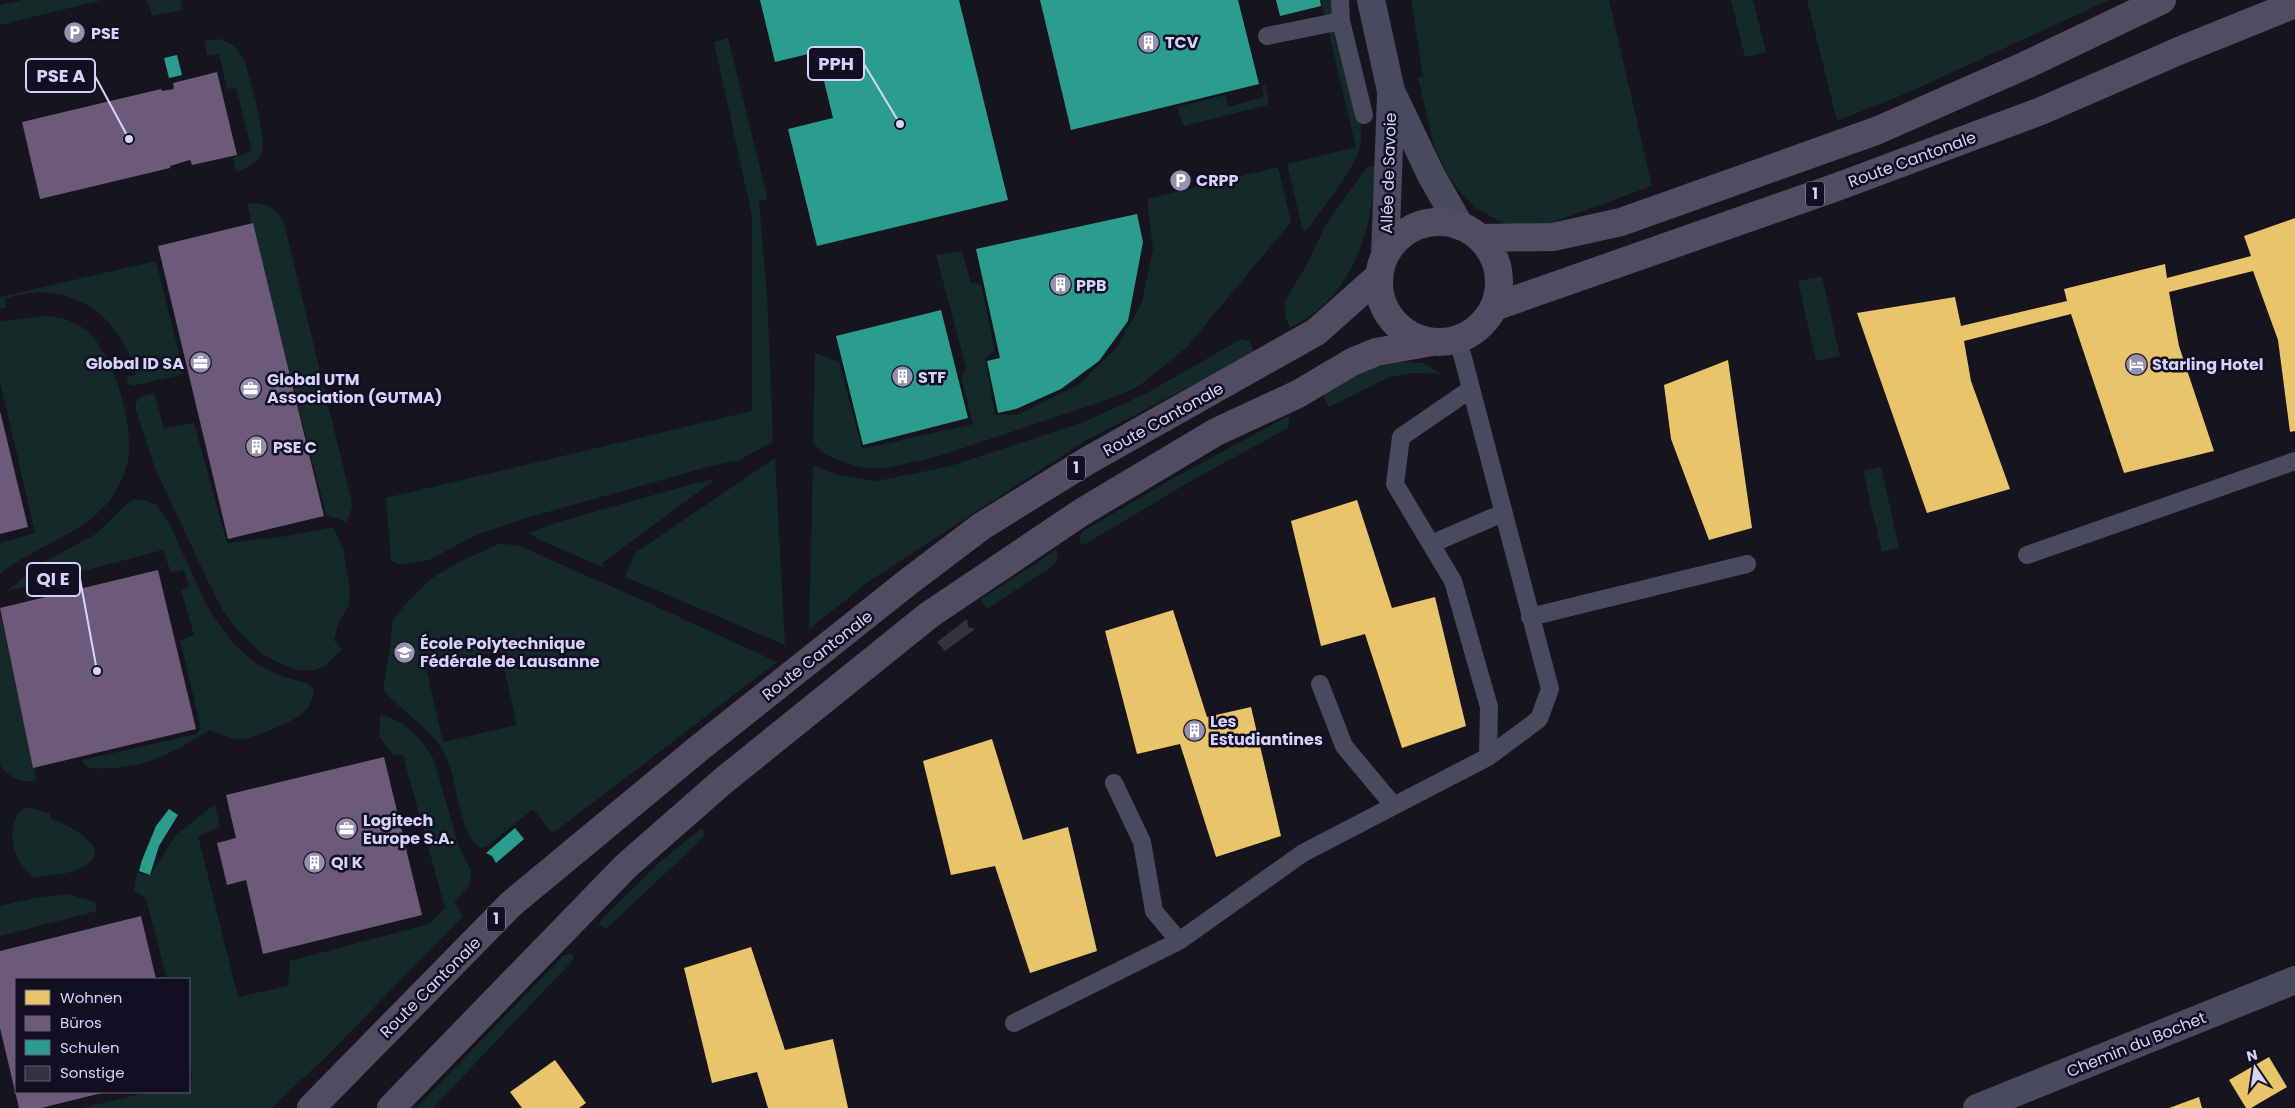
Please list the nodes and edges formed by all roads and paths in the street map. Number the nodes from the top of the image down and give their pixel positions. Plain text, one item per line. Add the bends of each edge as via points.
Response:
1 (1340, 0) edge
2 (1371, 0) edge
3 (2162, 0) edge
4 (2295, 4) edge
5 (1341, 20) junction
6 (1267, 36) dead end
7 (1392, 91) junction
8 (1364, 115) dead end
9 (1470, 232) junction
10 (1382, 265) junction
11 (1494, 307) junction
12 (1445, 340) junction
13 (1471, 389) junction
14 (2295, 460) edge
15 (1504, 514) junction
16 (1431, 544) junction
17 (2027, 555) dead end
18 (1747, 564) dead end
19 (1530, 618) junction
20 (1320, 684) dead end
21 (1488, 757) junction
22 (1114, 783) dead end
23 (1394, 806) junction
24 (1178, 942) junction
25 (2295, 980) edge
26 (1014, 1023) dead end
27 (311, 1108) edge
28 (391, 1108) edge
29 (1978, 1108) edge

1 - 5 lane
2 - 7 street, Allée de Savoie
3 - 9 main road, 1 via 1876,131 1621,222 1553,237
4 - 11 main road, Route Cantonale / 1 via 2041,110 1834,188
5 - 6 lane
5 - 8 lane
7 - 9 street, Allée de Savoie via 1431,175
7 - 10 street, Allée de Savoie
9 - 10 main road via 1435,222 1417,226 1401,235
9 - 11 main road via 1490,250 1496,263 1499,278
10 - 12 main road via 1382,302 1396,325 1419,339
10 - 27 main road, Route Cantonale / 1 via 1316,332 1087,461 982,526 908,582 698,749 511,904
11 - 12 main road via 1479,327
12 - 13 lane
12 - 28 main road via 1376,352 1352,362 1298,394 1216,432 1082,512 928,615 723,781 626,866
13 - 15 lane
13 - 16 lane via 1401,437 1395,484
14 - 17 lane
15 - 16 lane
15 - 19 lane
16 - 21 lane via 1453,582 1489,707
18 - 19 lane
19 - 21 lane via 1550,689 1539,719
20 - 23 lane via 1344,746
21 - 23 lane
22 - 24 lane via 1142,842 1154,911
23 - 24 lane via 1303,853
24 - 26 lane
25 - 29 street, Chemin du Bochet

